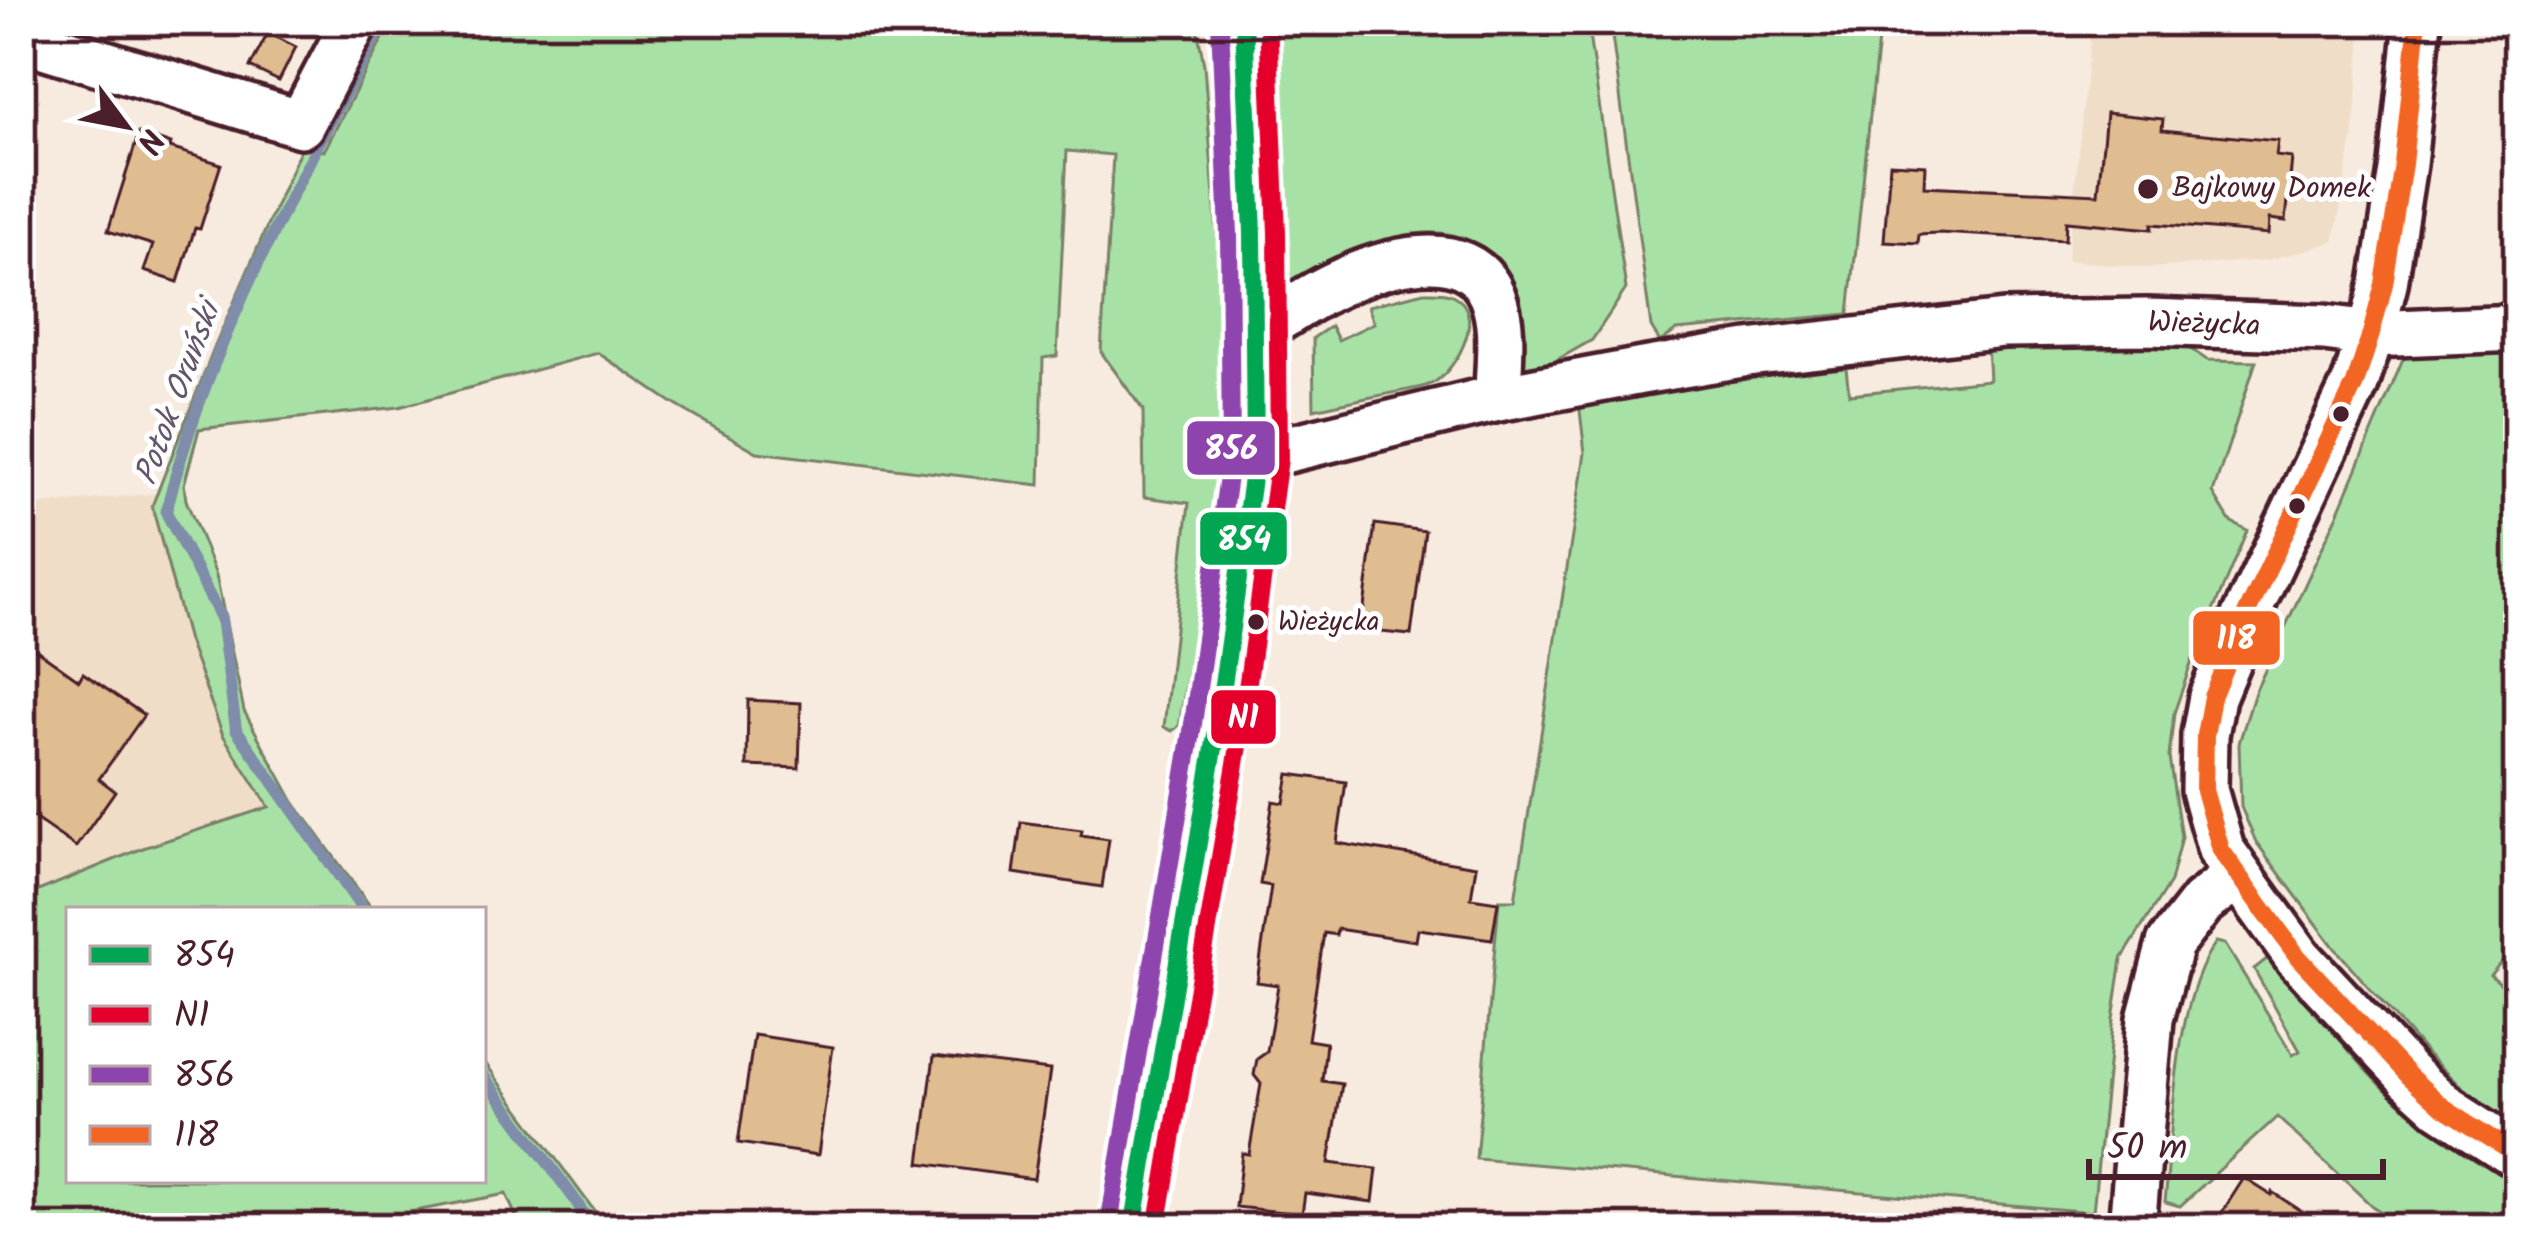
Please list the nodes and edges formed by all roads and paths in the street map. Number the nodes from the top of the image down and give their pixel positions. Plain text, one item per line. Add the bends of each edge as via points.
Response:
1 (355, 21) edge
2 (1244, 21) edge
3 (2418, 21) edge
4 (21, 38) edge
5 (2518, 328) edge
6 (1255, 333) junction
7 (2371, 334) junction
8 (1498, 398) junction
9 (1255, 457) junction
10 (2237, 876) junction
11 (2518, 1155) edge
12 (1133, 1228) edge
13 (2132, 1228) edge

1 - 4 street via 301,124
2 - 6 main road
3 - 7 street via 2400,184
5 - 7 street, Wieżycka
6 - 8 street via 1336,284 1394,264 1451,259 1478,273 1492,293
6 - 9 main road
7 - 8 street, Wieżycka via 2004,324 1748,353
7 - 10 street via 2212,697 2204,790
8 - 9 street, Wieżycka
9 - 12 main road
10 - 11 street via 2409,1076
10 - 13 street via 2170,944 2150,1019

